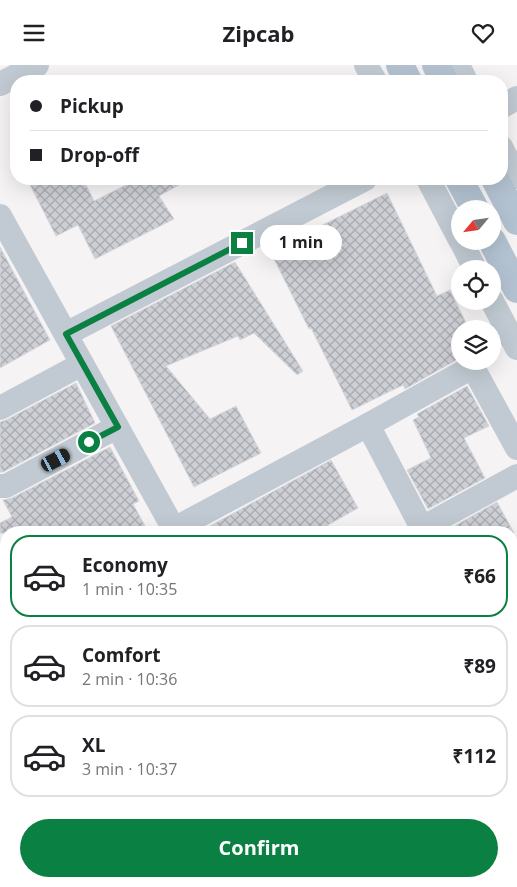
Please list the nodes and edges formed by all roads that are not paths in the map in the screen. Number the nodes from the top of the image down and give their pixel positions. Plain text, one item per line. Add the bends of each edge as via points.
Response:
1 (37, 65) edge
2 (18, 75) edge
3 (508, 160) edge
4 (517, 177) edge
5 (353, 185) edge
6 (431, 185) edge
7 (462, 185) edge
8 (498, 185) edge
9 (470, 200) edge
10 (0, 216) edge
11 (517, 221) edge
12 (451, 224) edge
13 (497, 250) edge
14 (517, 289) edge
15 (497, 310) edge
16 (66, 334) junction
17 (517, 348) edge
18 (82, 364) junction
19 (0, 408) edge
20 (368, 425) junction
21 (118, 427) junction
22 (517, 448) edge
23 (517, 476) edge
24 (0, 485) edge
25 (172, 526) edge
26 (184, 526) edge
27 (422, 526) edge
28 (431, 526) edge

1 - 2 street
3 - 4 street
5 - 16 street
6 - 12 street
7 - 9 main road
8 - 11 main road
10 - 16 street
13 - 14 main road
15 - 17 street
16 - 18 street
18 - 19 street
18 - 21 street
20 - 22 street via 467,370 476,373
20 - 26 street
20 - 27 street
21 - 24 street via 6,486
21 - 25 street
23 - 28 street

